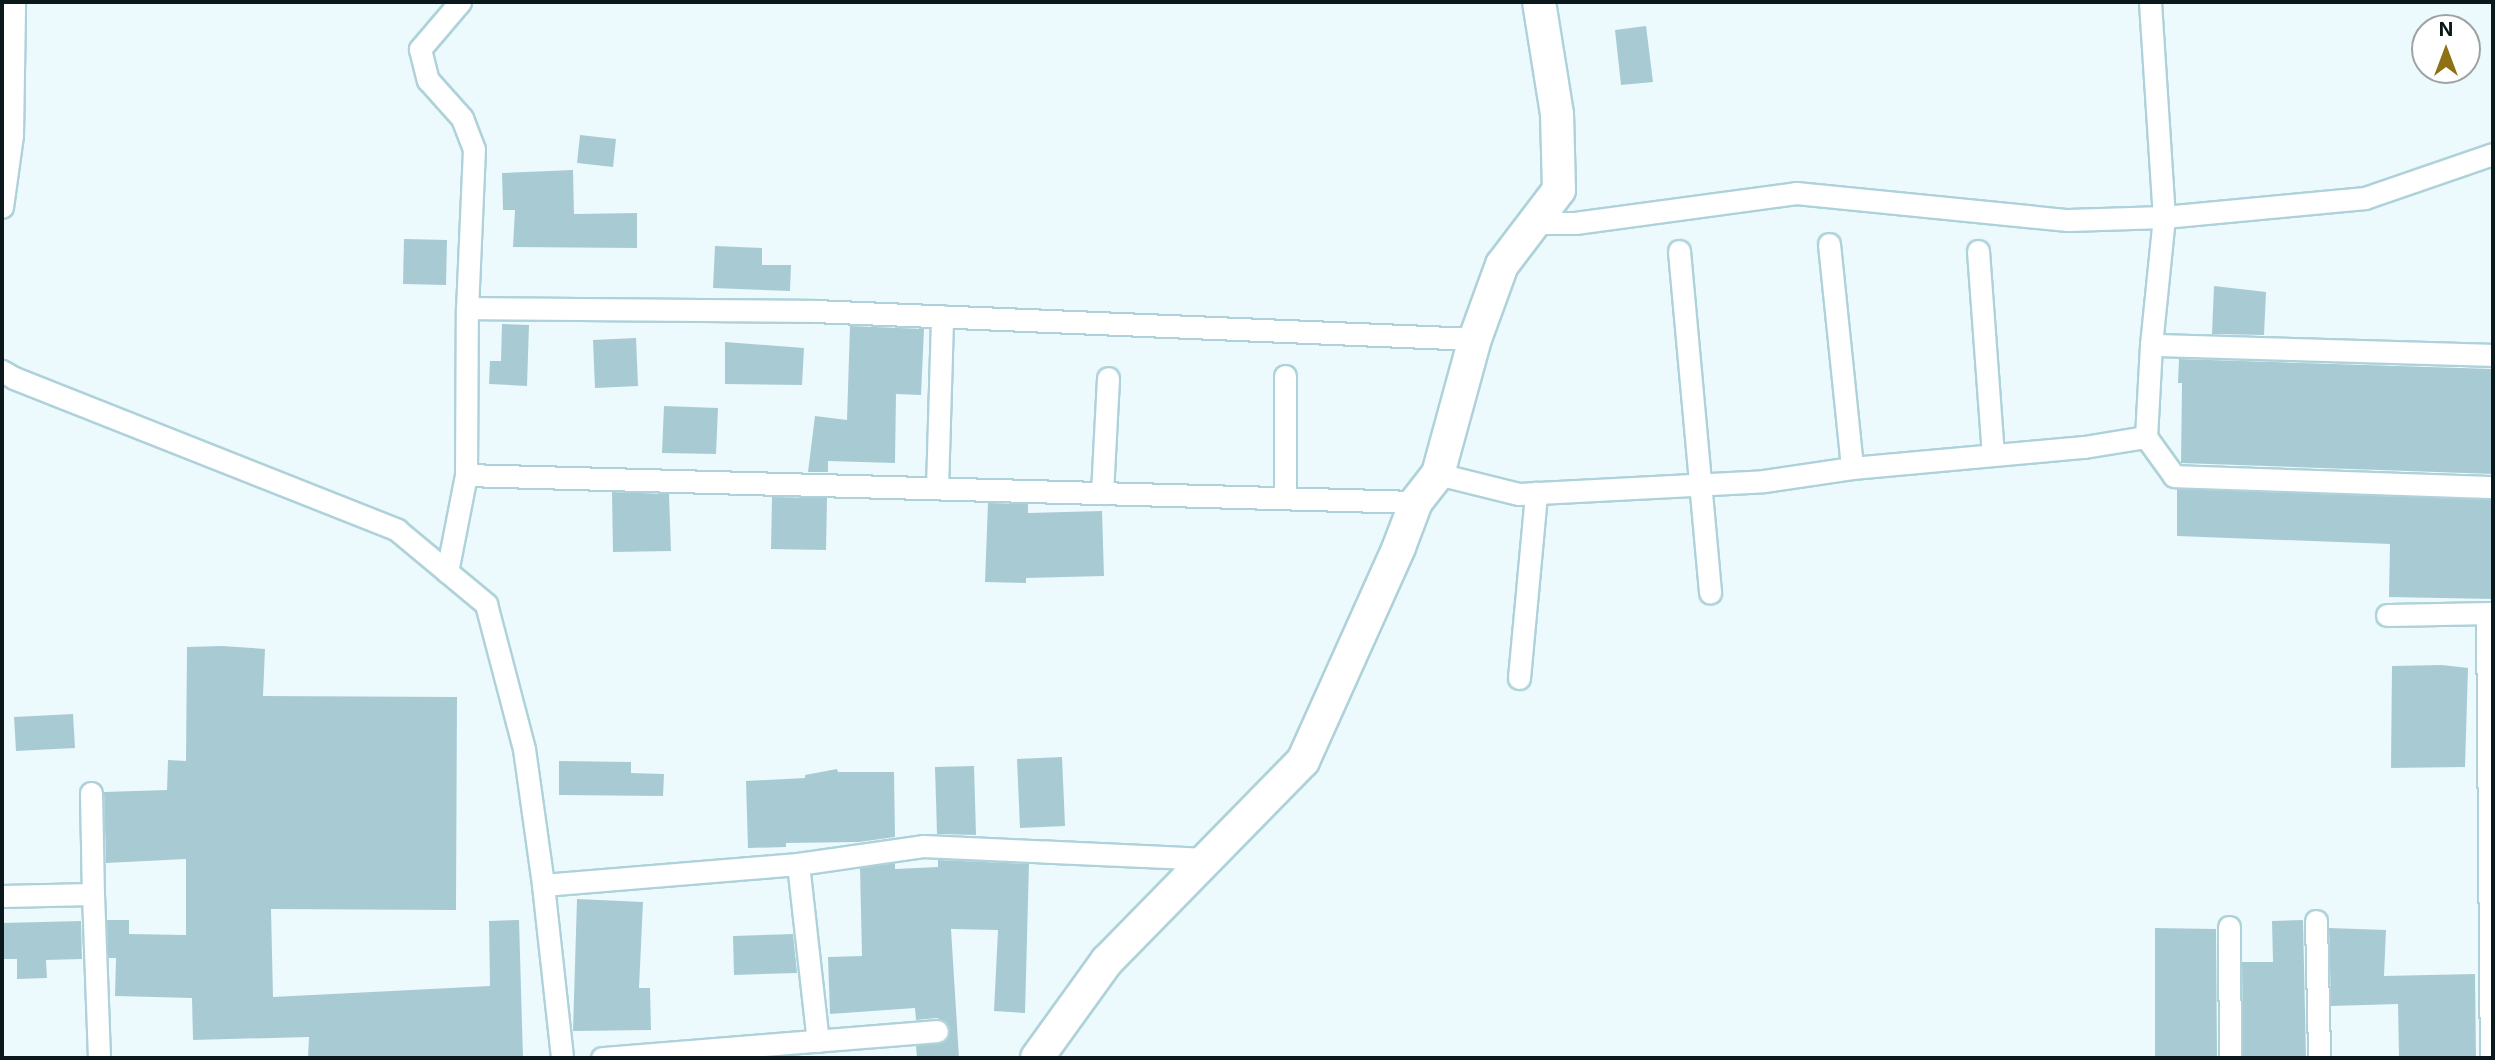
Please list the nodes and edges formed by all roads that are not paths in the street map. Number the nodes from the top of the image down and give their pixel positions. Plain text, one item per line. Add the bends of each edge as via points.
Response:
1 (14, 2) edge
2 (460, 2) edge
3 (1539, 2) edge
4 (2150, 2) edge
5 (2493, 154) edge
6 (2, 207) edge
7 (2164, 217) junction
8 (1534, 223) junction
9 (1829, 244) dead end
10 (1679, 251) dead end
11 (1978, 251) dead end
12 (467, 308) junction
13 (942, 316) junction
14 (1475, 339) junction
15 (2151, 345) junction
16 (2493, 355) edge
17 (2, 371) edge
18 (1285, 376) dead end
19 (1108, 378) dead end
20 (2146, 437) junction
21 (1993, 454) junction
22 (1852, 467) junction
23 (1437, 474) junction
24 (466, 475) junction
25 (1701, 484) junction
26 (2493, 487) edge
27 (937, 488) junction
28 (1102, 493) junction
29 (1536, 493) junction
30 (1285, 498) junction
31 (1416, 502) junction
32 (447, 572) junction
33 (1710, 593) dead end
34 (2490, 613) edge
35 (2387, 615) dead end
36 (1519, 678) dead end
37 (91, 793) dead end
38 (1207, 859) junction
39 (798, 864) junction
40 (543, 885) junction
41 (93, 894) junction
42 (2, 896) edge
43 (2316, 921) dead end
44 (2229, 927) dead end
45 (937, 1031) dead end
46 (818, 1041) junction
47 (99, 1058) edge
48 (562, 1058) edge
49 (602, 1058) edge
50 (1037, 1058) edge
51 (2230, 1058) edge
52 (2319, 1058) edge
53 (2491, 1058) edge

1 - 6 street via 12,135
2 - 12 street via 420,49 428,80 462,118 474,149
3 - 8 street via 1557,114 1559,190
4 - 7 street
5 - 7 street via 2365,198
7 - 8 street via 2068,220 1796,193 1575,223
7 - 15 street
8 - 14 street via 1502,265
9 - 22 street
10 - 25 street
11 - 21 street
12 - 13 street
12 - 24 street
13 - 14 street
13 - 27 street
14 - 23 street
15 - 16 street
15 - 20 street
17 - 32 street via 397,530
18 - 30 street
19 - 28 street
20 - 21 street
20 - 26 street via 2175,476
21 - 22 street
22 - 25 street via 1764,481
23 - 29 street via 1519,494
23 - 31 street
24 - 27 street
24 - 32 street
25 - 29 street
25 - 33 street
27 - 28 street
28 - 30 street
29 - 36 street
30 - 31 street
31 - 38 street via 1303,761
32 - 40 street via 486,604 524,749
34 - 35 street
34 - 53 street
37 - 41 street
38 - 39 street via 923,846
38 - 50 street via 1107,961
39 - 40 street
39 - 46 street
40 - 48 street
41 - 42 street
41 - 47 street
43 - 52 street
44 - 51 street
45 - 46 street
46 - 49 street

